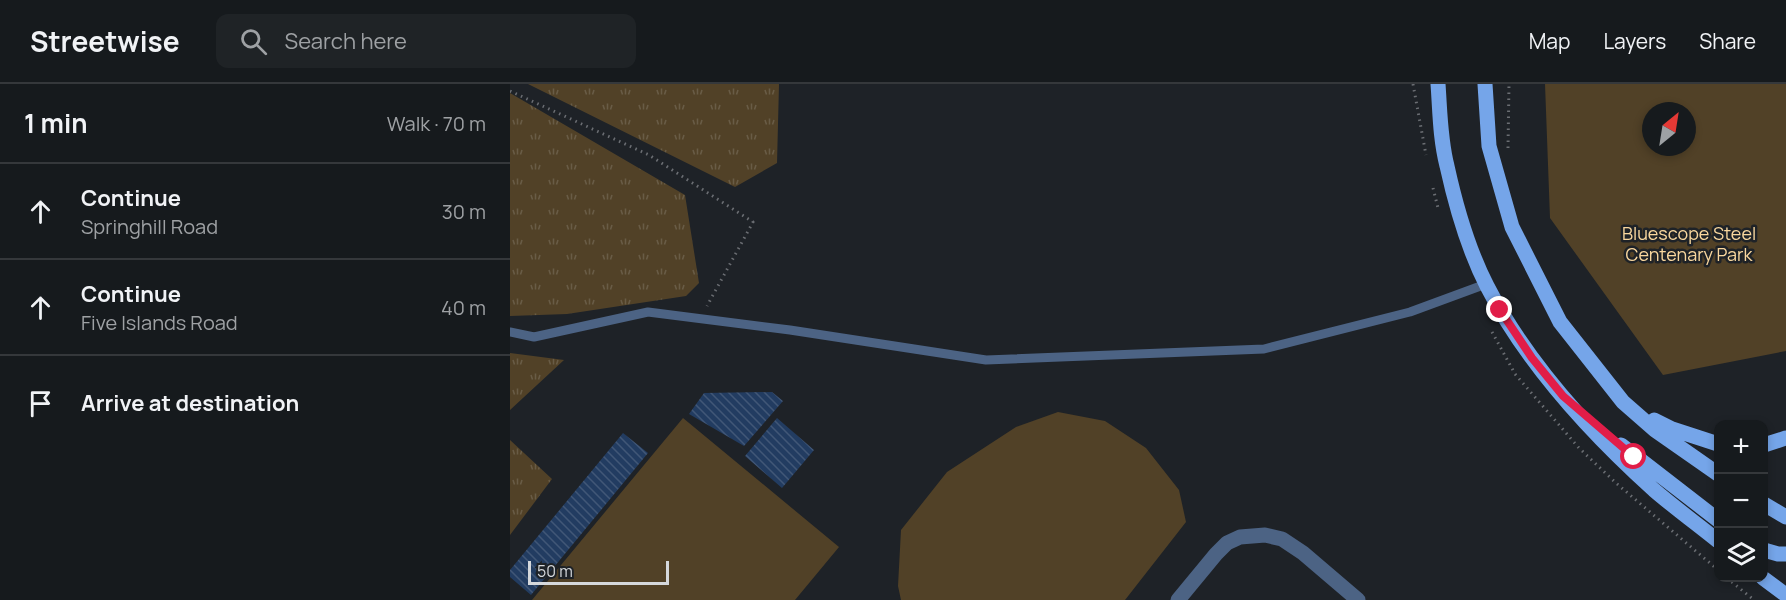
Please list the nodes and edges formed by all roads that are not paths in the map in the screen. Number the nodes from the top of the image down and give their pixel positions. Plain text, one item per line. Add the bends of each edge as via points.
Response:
1 (1438, 84) edge
2 (1485, 84) edge
3 (1486, 284) junction
4 (510, 332) edge
5 (1563, 396) junction
6 (1623, 402) junction
7 (1786, 438) edge
8 (1714, 442) edge
9 (1768, 444) edge
10 (1714, 471) edge
11 (1768, 506) edge
12 (1714, 516) edge
13 (1786, 517) edge
14 (1714, 538) edge
15 (1768, 551) edge
16 (1786, 554) edge
17 (1768, 582) edge
18 (1786, 595) edge
19 (1179, 600) edge
20 (1358, 600) edge

1 - 3 main road via 1446,165 1461,221
2 - 6 main road via 1490,146 1512,227 1560,322
3 - 4 lane via 1410,312 1264,349 986,360 648,312 534,337
3 - 5 main road via 1532,358
5 - 12 main road via 1634,457
5 - 14 main road via 1648,484
6 - 8 main road via 1672,429
6 - 10 main road via 1655,430
7 - 9 main road
11 - 13 main road
15 - 16 main road
17 - 18 main road
19 - 20 street via 1227,543 1240,537 1265,536 1282,539 1303,553

